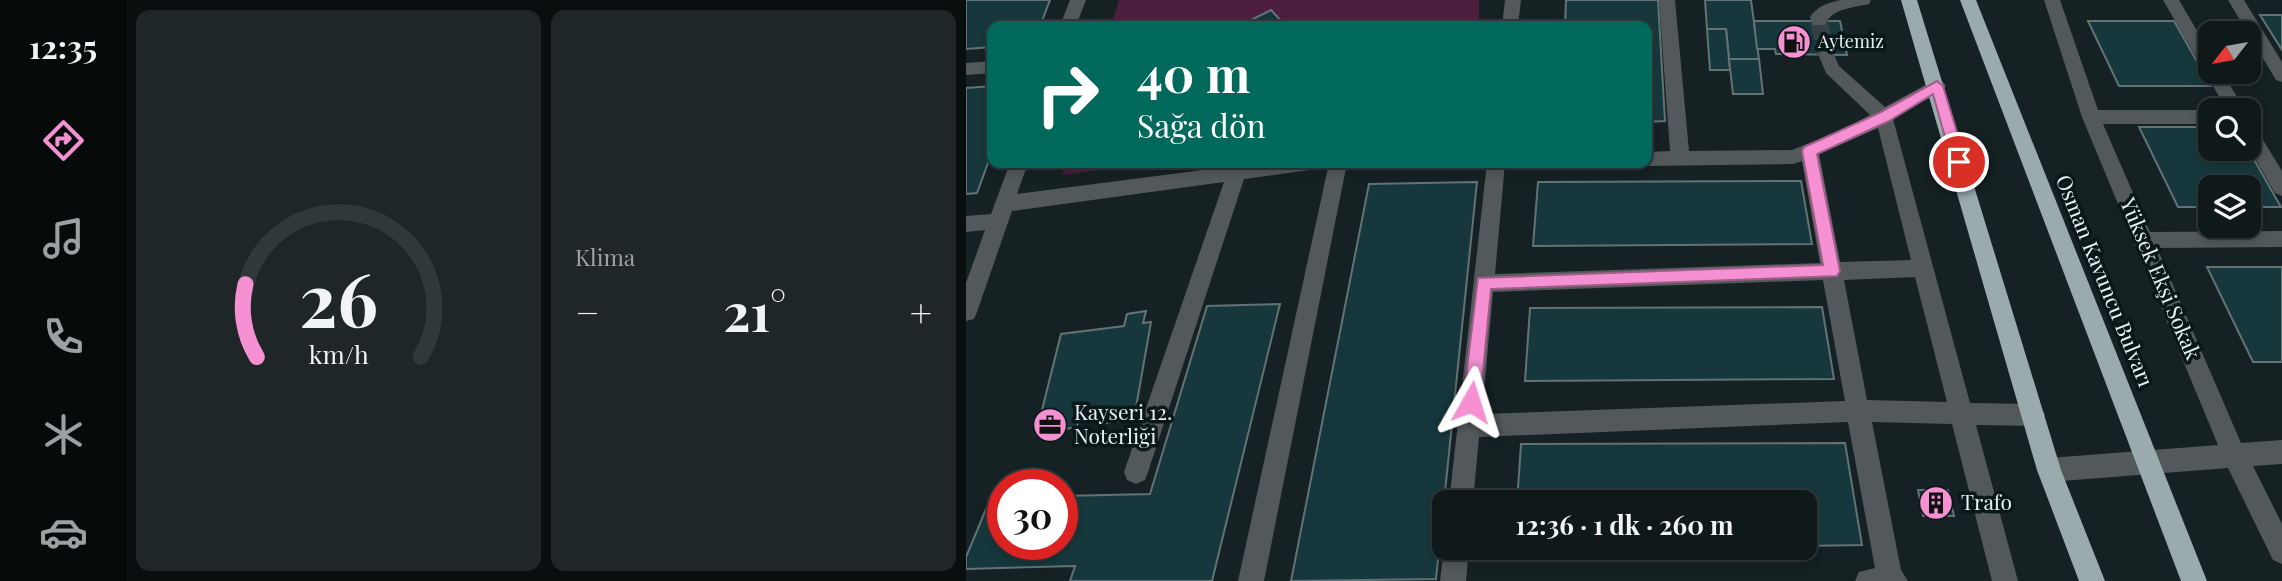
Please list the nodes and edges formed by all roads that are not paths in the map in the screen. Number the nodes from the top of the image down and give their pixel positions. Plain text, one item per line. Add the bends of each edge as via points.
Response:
1 (1078, 0) edge
2 (1513, 0) edge
3 (1667, 0) edge
4 (1863, 0) edge
5 (1909, 0) edge
6 (1968, 0) edge
7 (2052, 0) edge
8 (2171, 0) edge
9 (2236, 0) edge
10 (1070, 21) edge
11 (1511, 21) edge
12 (1819, 21) dead end
13 (2198, 46) edge
14 (1826, 54) tunnel mouth
15 (987, 67) edge
16 (966, 69) edge
17 (2282, 76) edge
18 (1937, 86) junction
19 (1884, 117) junction
20 (2091, 117) junction
21 (2198, 117) edge
22 (1809, 151) junction
23 (2261, 152) edge
24 (1680, 158) junction
25 (1652, 159) edge
26 (1017, 168) edge
27 (1274, 168) edge
28 (1337, 168) edge
29 (1496, 168) edge
30 (1237, 173) junction
31 (2282, 188) edge
32 (1002, 212) junction
33 (966, 224) edge
34 (2282, 239) edge
35 (2143, 240) junction
36 (1924, 268) junction
37 (1832, 271) junction
38 (1484, 283) junction
39 (966, 312) edge
40 (1858, 411) junction
41 (1961, 414) junction
42 (2033, 415) junction
43 (1469, 426) junction
44 (2282, 452) edge
45 (2234, 454) junction
46 (2150, 462) junction
47 (2049, 470) junction
48 (1136, 472) dead end
49 (1462, 490) edge
50 (2282, 551) edge
51 (1455, 560) edge
52 (1251, 581) edge
53 (1453, 581) edge
54 (1868, 581) edge
55 (1892, 581) edge
56 (2005, 581) edge
57 (2092, 581) edge
58 (2194, 581) edge

1 - 10 street
2 - 11 street
3 - 24 street
4 - 12 street via 1829,8
5 - 18 highway
6 - 46 highway, Osman Kavuncu Bulvarı
7 - 20 street, Yüksek Ekşi Sokak
8 - 13 street
9 - 17 street
14 - 19 street via 1835,73
15 - 16 street
18 - 19 street
18 - 42 highway
19 - 22 street
19 - 36 street
20 - 21 street
20 - 35 street, Yüksek Ekşi Sokak
22 - 24 street via 1793,157
22 - 37 street
23 - 31 street
24 - 25 street
26 - 32 street
27 - 30 street
28 - 52 street
29 - 38 street
30 - 32 street
30 - 48 street
32 - 33 street
32 - 39 street
34 - 35 street
35 - 45 street, Yüksek Ekşi Sokak
36 - 37 street
36 - 41 street
37 - 38 street
37 - 40 street
38 - 43 street
40 - 41 street
40 - 43 street
40 - 55 street
41 - 42 street
41 - 56 street
42 - 47 highway
43 - 49 street
44 - 45 street
45 - 46 street
45 - 50 street, Yüksek Ekşi Sokak
46 - 47 street
46 - 58 highway, Osman Kavuncu Bulvarı
47 - 57 highway
51 - 53 street
54 - 55 street

